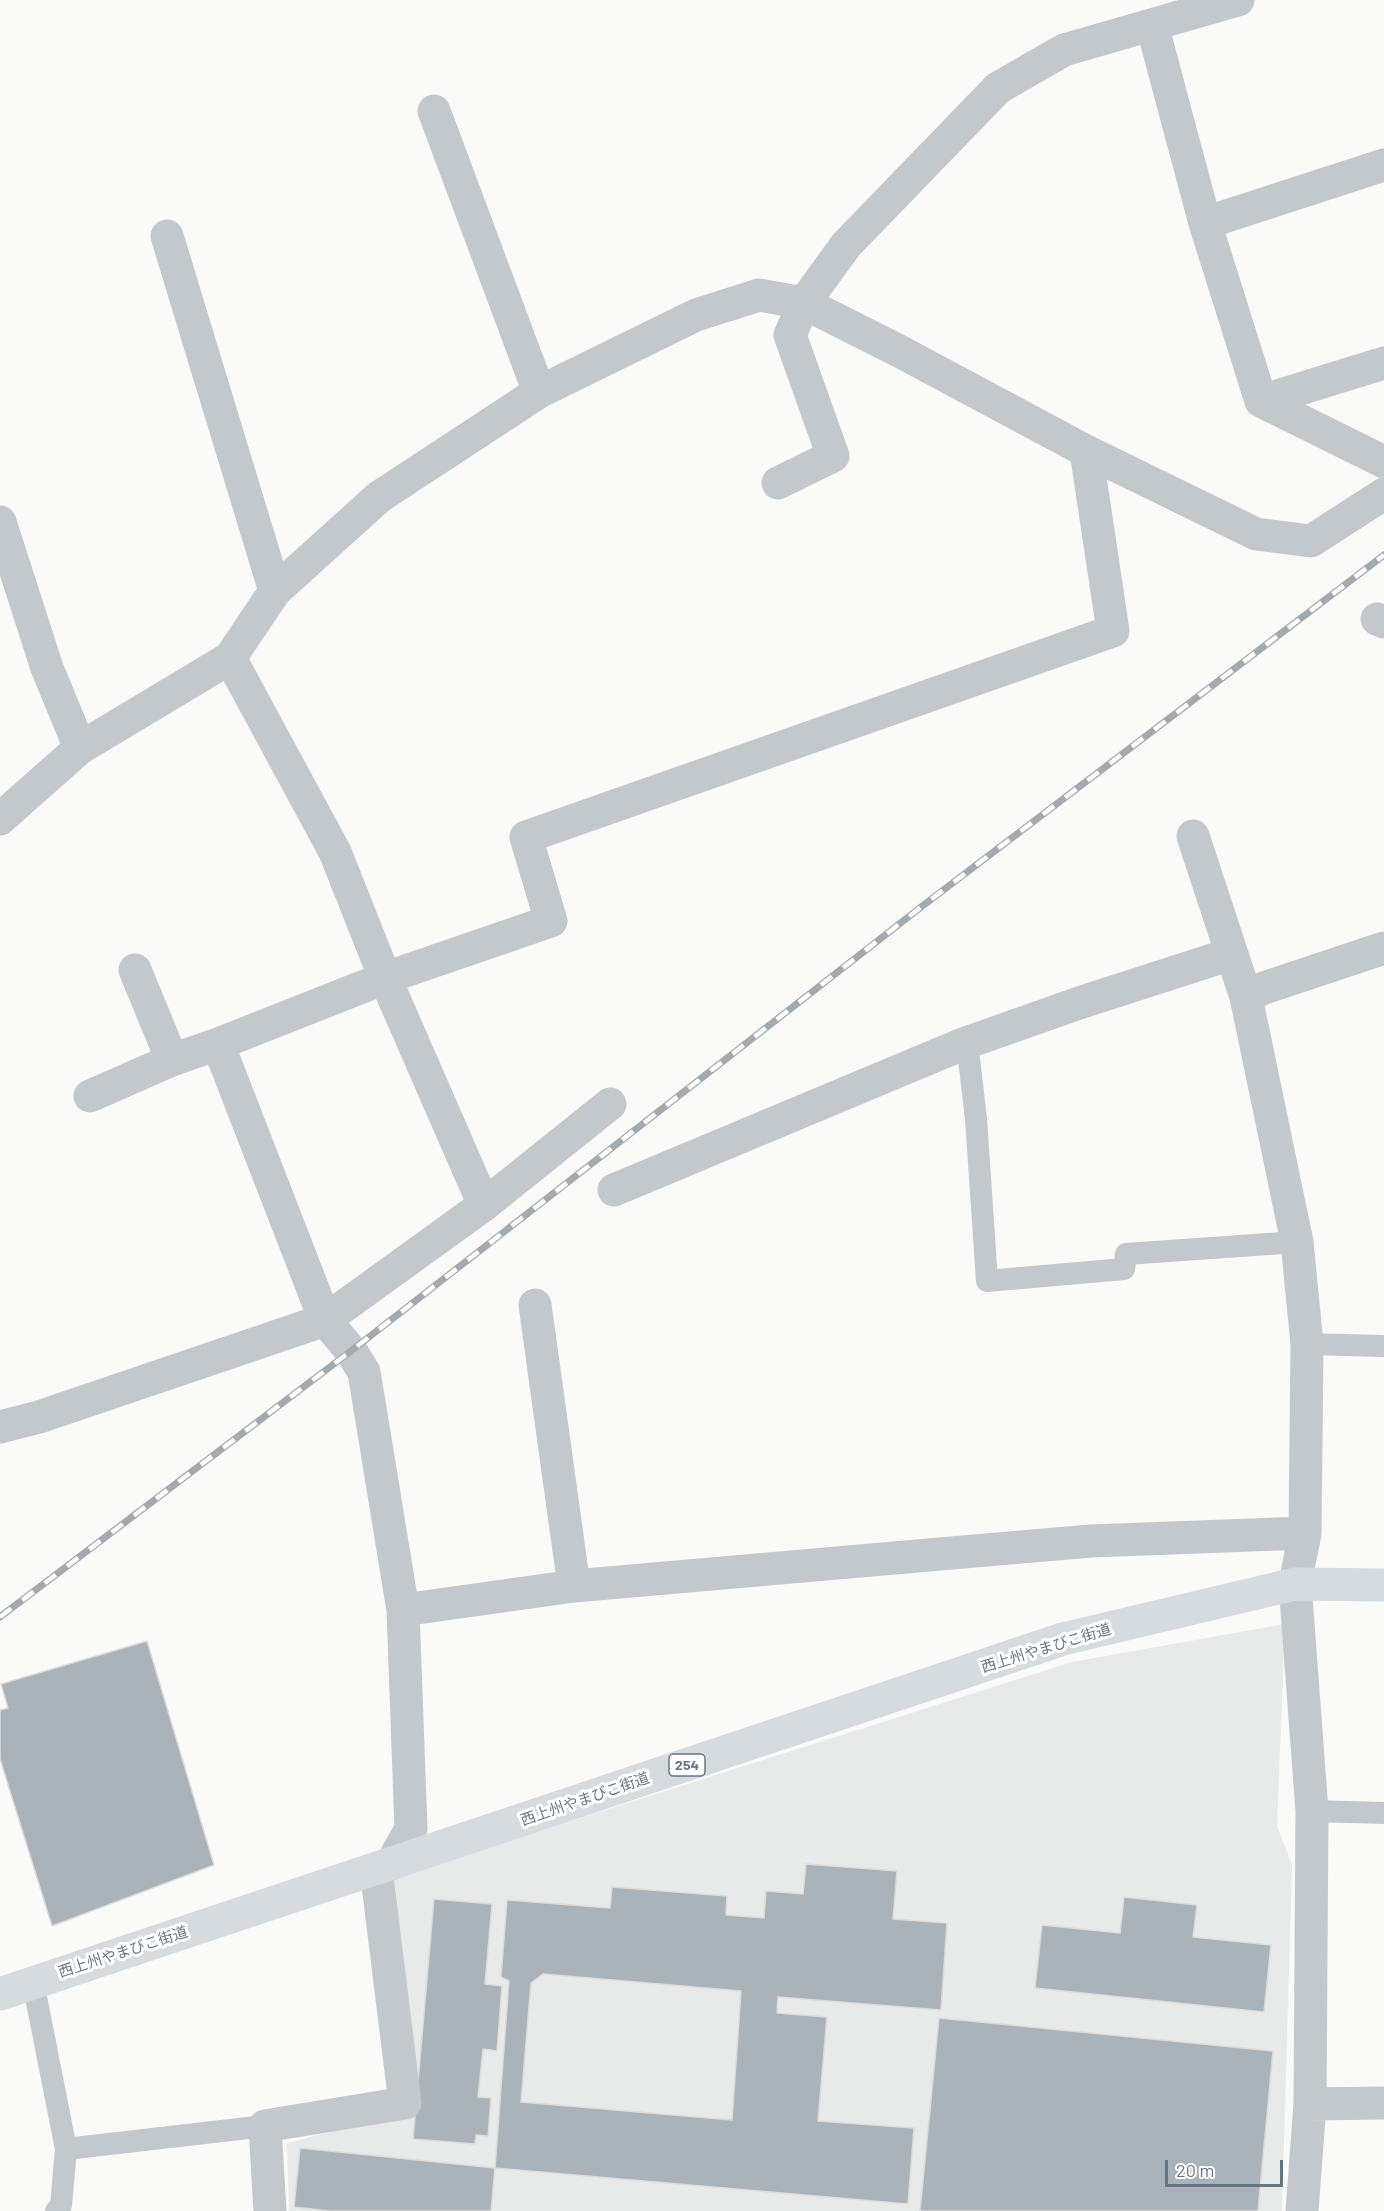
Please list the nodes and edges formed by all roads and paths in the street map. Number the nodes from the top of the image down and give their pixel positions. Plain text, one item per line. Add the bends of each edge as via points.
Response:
1 (1238, 0) edge
2 (1152, 25) junction
3 (434, 111) dead end
4 (1384, 165) edge
5 (1205, 223) junction
6 (167, 237) dead end
7 (804, 303) junction
8 (1384, 363) edge
9 (539, 392) junction
10 (1261, 401) junction
11 (1086, 451) junction
12 (1384, 462) edge
13 (778, 483) dead end
14 (1384, 494) edge
15 (0, 522) edge
16 (275, 591) junction
17 (230, 658) junction
18 (80, 748) junction
19 (0, 819) edge
20 (1193, 836) dead end
21 (1384, 948) edge
22 (1231, 954) junction
23 (135, 970) dead end
24 (385, 978) junction
25 (1246, 997) junction
26 (218, 1044) junction
27 (963, 1044) junction
28 (172, 1060) junction
29 (90, 1096) dead end
30 (610, 1104) dead end
31 (614, 1190) dead end
32 (484, 1205) junction
33 (1298, 1242) junction
34 (534, 1305) dead end
35 (325, 1320) junction
36 (1307, 1344) junction
37 (1384, 1346) edge
38 (0, 1427) edge
39 (1305, 1533) junction
40 (1295, 1584) junction
41 (1384, 1585) edge
42 (574, 1586) junction
43 (403, 1610) junction
44 (1312, 1811) junction
45 (1384, 1813) edge
46 (383, 1867) junction
47 (33, 1982) junction
48 (0, 1994) edge
49 (1384, 2103) edge
50 (1310, 2104) junction
51 (266, 2126) junction
52 (66, 2149) junction
53 (56, 2211) edge
54 (270, 2211) edge
55 (1302, 2211) edge

1 - 2 street
2 - 5 street
2 - 7 street via 1064,50 998,88 846,245
3 - 9 street
4 - 5 street
5 - 10 street
6 - 16 street
7 - 9 street via 759,295 696,315
7 - 11 street
7 - 13 street via 790,335 834,456
8 - 10 street
9 - 16 street via 379,497
10 - 12 street
11 - 14 street via 1256,534 1311,541
11 - 24 street via 1113,631 526,837 551,921
15 - 18 street via 46,668
16 - 17 street
17 - 18 street
17 - 24 street via 335,852
18 - 19 street
20 - 22 street
21 - 25 street
22 - 25 street
22 - 27 street
23 - 28 street
24 - 26 street
24 - 32 street
25 - 33 street
26 - 28 street
26 - 35 street
27 - 31 street
27 - 33 lane via 969,1059 976,1119 987,1281 1124,1269 1126,1254
28 - 29 street
30 - 32 street
32 - 35 street
33 - 36 street
34 - 42 street
35 - 38 street
35 - 43 street via 364,1372
36 - 37 lane
36 - 39 street
39 - 40 street
39 - 42 street via 1091,1541
40 - 41 highway, 西上州やまびこ街道 / 254
40 - 44 street
40 - 46 highway, 西上州やまびこ街道 / 254 via 1063,1639
42 - 43 street
43 - 46 street via 411,1829
44 - 45 lane
44 - 50 street
46 - 47 highway, 西上州やまびこ街道 / 254
46 - 51 street via 405,2103
47 - 48 highway, 西上州やまびこ街道 / 254
47 - 52 lane
49 - 50 street
50 - 55 street
51 - 52 lane
51 - 54 street
52 - 53 lane via 61,2205

